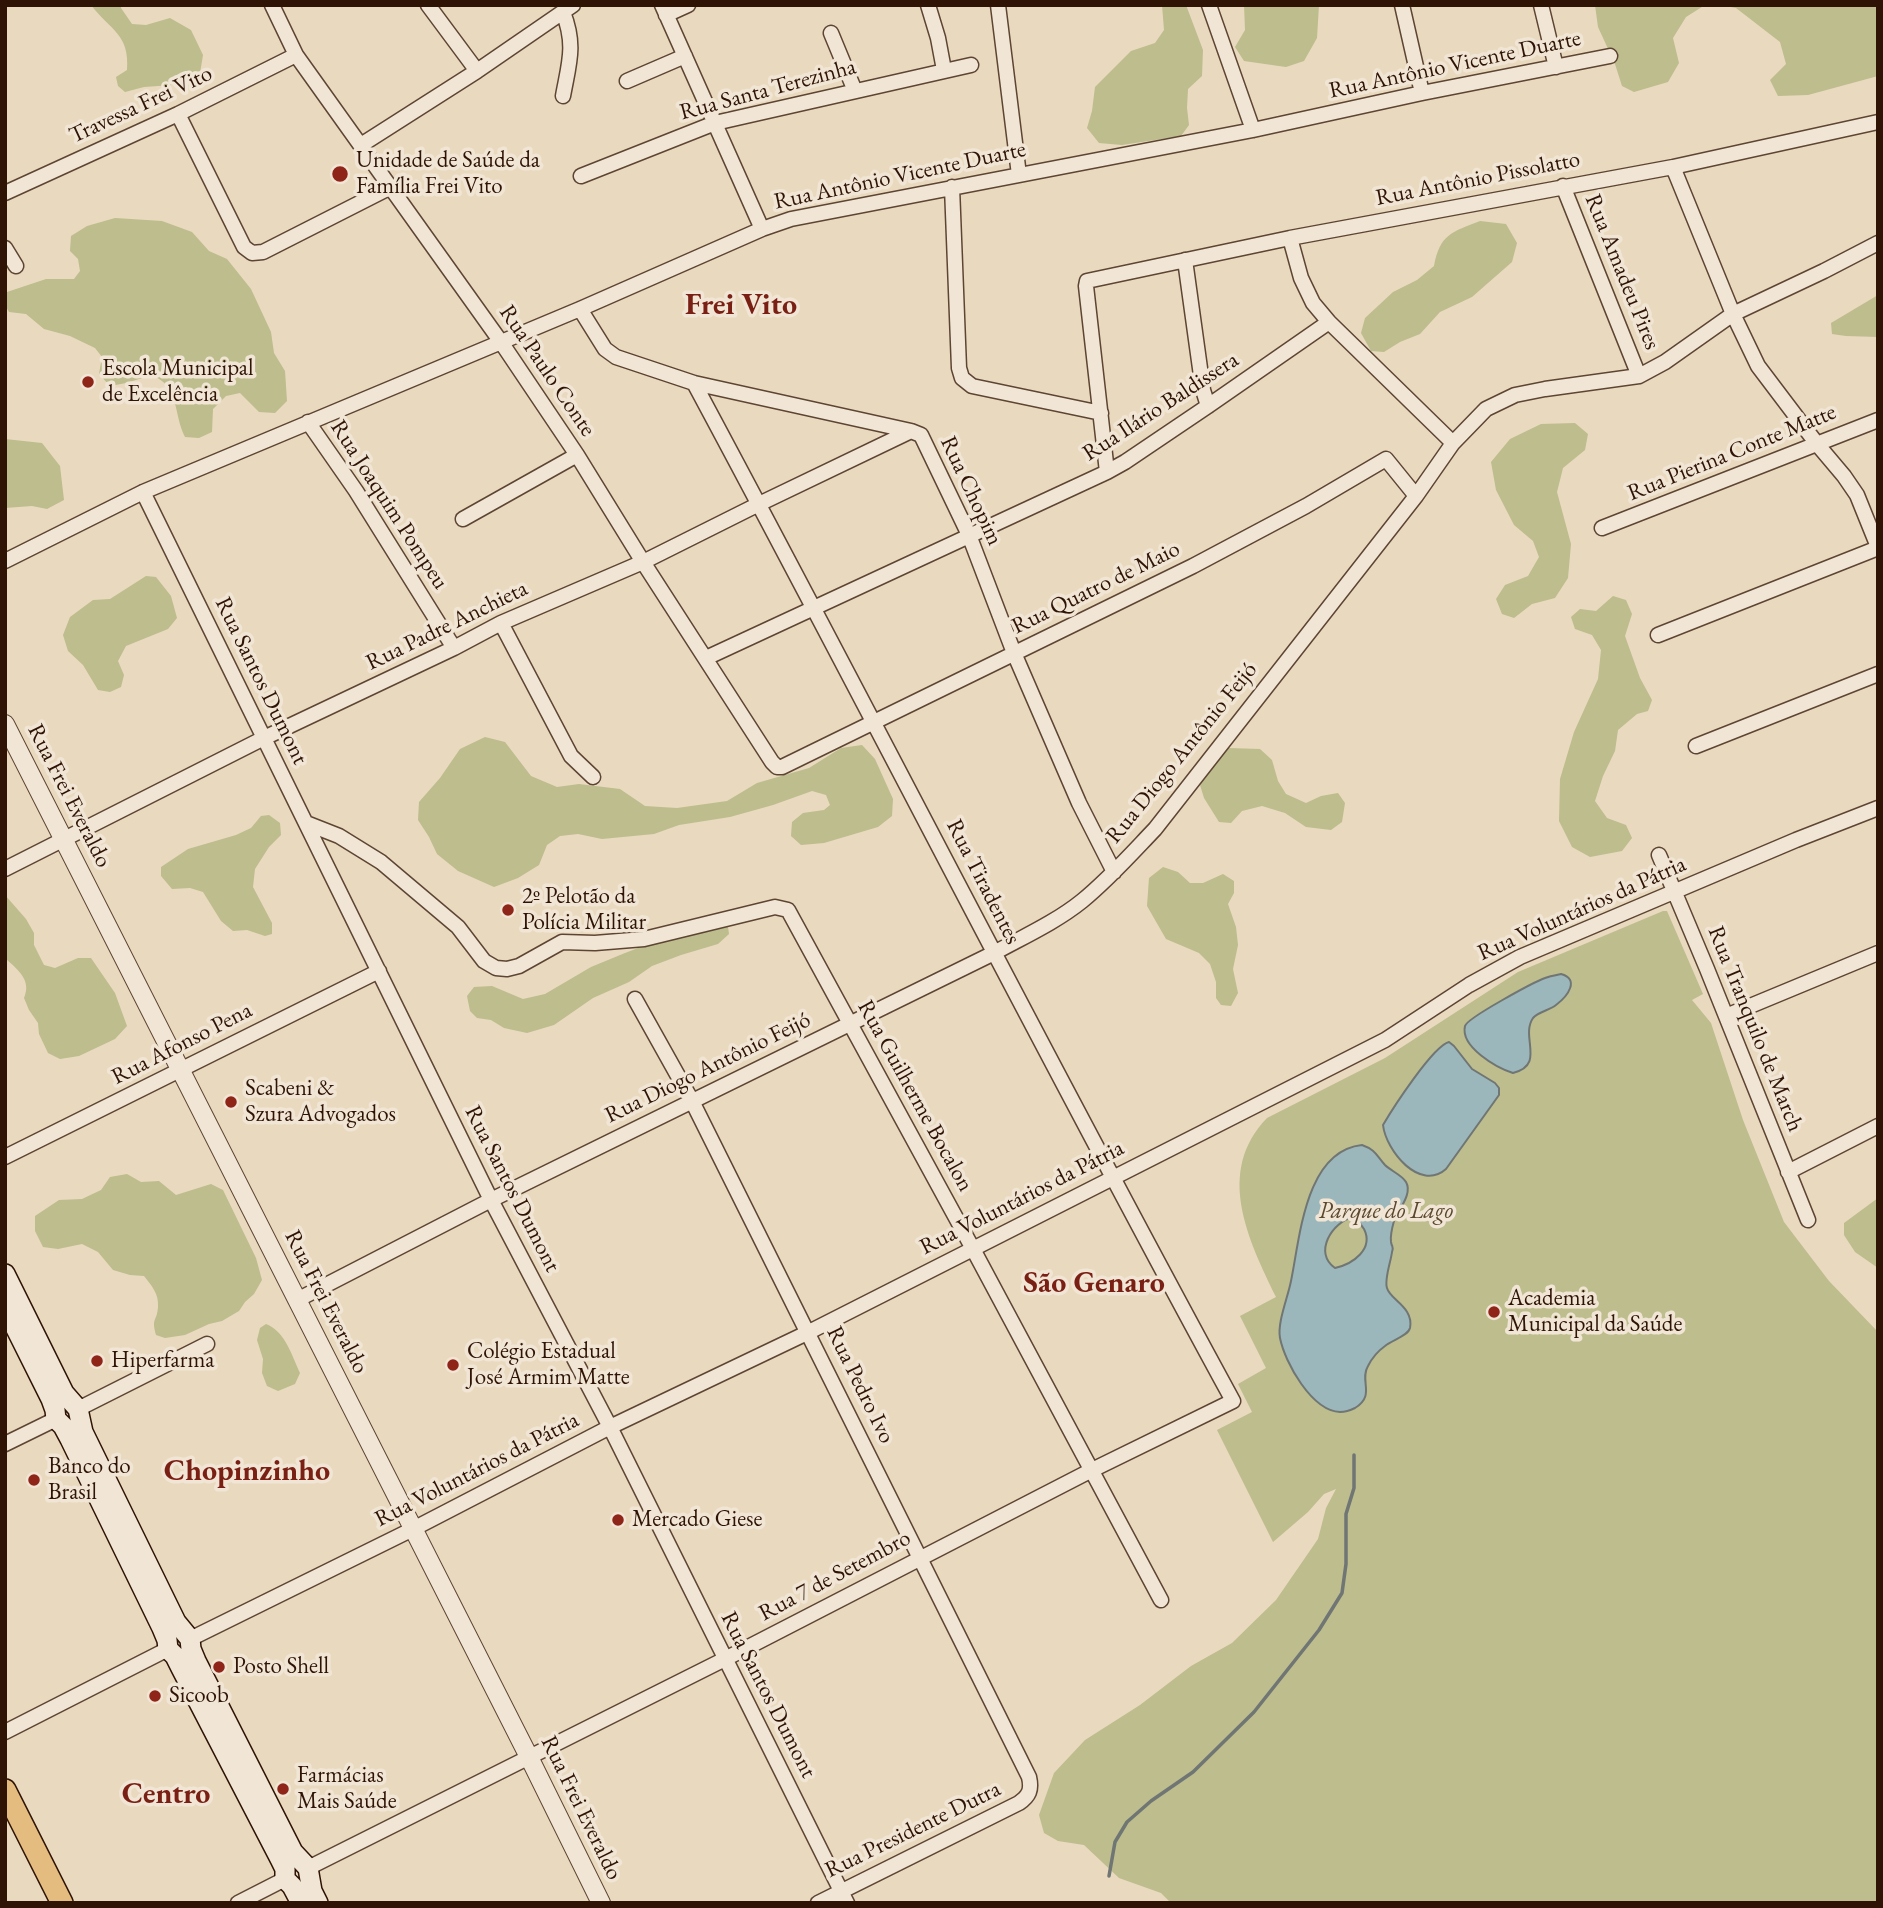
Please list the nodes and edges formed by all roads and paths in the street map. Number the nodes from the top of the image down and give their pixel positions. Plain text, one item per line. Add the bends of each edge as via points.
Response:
1 (272, 5) edge
2 (428, 5) edge
3 (688, 5) edge
4 (929, 5) edge
5 (998, 5) edge
6 (1209, 5) edge
7 (1402, 5) edge
8 (1541, 5) edge
9 (568, 9) edge
10 (664, 10) edge
11 (831, 33) dead end
12 (296, 55) junction
13 (685, 56) junction
14 (1610, 56) dead end
15 (971, 65) dead end
16 (1556, 67) junction
17 (944, 70) junction
18 (477, 71) junction
19 (627, 81) dead end
20 (855, 91) junction
21 (1422, 93) junction
22 (563, 96) dead end
23 (178, 114) junction
24 (1878, 122) edge
25 (715, 123) junction
26 (1253, 130) junction
27 (361, 145) junction
28 (1674, 167) junction
29 (1019, 174) junction
30 (581, 176) dead end
31 (1563, 186) junction
32 (391, 187) junction
33 (952, 187) junction
34 (5, 193) edge
35 (762, 229) junction
36 (1290, 238) junction
37 (1878, 243) edge
38 (5, 248) edge
39 (1185, 260) junction
40 (16, 266) dead end
41 (580, 309) junction
42 (1733, 314) junction
43 (1329, 322) junction
44 (501, 342) junction
45 (1639, 376) junction
46 (694, 383) junction
47 (1208, 406) junction
48 (1101, 413) junction
49 (1878, 419) edge
50 (308, 422) junction
51 (911, 431) junction
52 (1453, 443) junction
53 (1817, 444) junction
54 (578, 455) junction
55 (1107, 472) junction
56 (143, 492) junction
57 (1416, 496) junction
58 (759, 504) junction
59 (463, 519) dead end
60 (1602, 528) dead end
61 (969, 535) junction
62 (1878, 548) edge
63 (5, 561) edge
64 (643, 562) junction
65 (813, 608) junction
66 (501, 623) junction
67 (1658, 635) dead end
68 (454, 648) junction
69 (1014, 653) junction
70 (706, 658) junction
71 (1878, 674) edge
72 (5, 723) edge
73 (875, 723) junction
74 (264, 738) junction
75 (1696, 746) dead end
76 (777, 767) joint
77 (593, 777) dead end
78 (1878, 808) edge
79 (306, 823) junction
80 (63, 839) junction
81 (1658, 855) dead end
82 (5, 869) edge
83 (1114, 872) junction
84 (1674, 892) junction
85 (994, 953) junction
86 (1878, 953) edge
87 (379, 971) junction
88 (635, 999) dead end
89 (1726, 1016) junction
90 (849, 1024) junction
91 (181, 1070) junction
92 (692, 1101) junction
93 (1878, 1126) edge
94 (5, 1157) edge
95 (1788, 1172) junction
96 (1112, 1178) junction
97 (491, 1200) junction
98 (1808, 1220) dead end
99 (973, 1249) junction
100 (5, 1274) edge
101 (297, 1300) junction
102 (5, 1307) edge
103 (808, 1332) junction
104 (207, 1344) dead end
105 (1233, 1401) joint
106 (67, 1414) junction
107 (610, 1427) junction
108 (5, 1444) edge
109 (1090, 1471) junction
110 (413, 1529) junction
111 (920, 1557) junction
112 (1161, 1600) dead end
113 (179, 1644) junction
114 (725, 1659) junction
115 (5, 1732) edge
116 (529, 1757) junction
117 (5, 1790) edge
118 (1028, 1797) joint
119 (297, 1878) edge
120 (844, 1897) edge
121 (62, 1903) edge
122 (238, 1903) edge
123 (318, 1903) edge
124 (601, 1903) edge
125 (818, 1903) edge

1 - 12 street, Rua Paulo Conte
2 - 18 street
3 - 10 street
4 - 17 street
5 - 29 street
6 - 26 street
7 - 21 street
8 - 16 street
9 - 18 street
9 - 22 street via 572,48
10 - 13 street
11 - 20 street
12 - 23 street, Travessa Frei Vito
12 - 27 street, Rua Paulo Conte
13 - 19 street
13 - 25 street
14 - 16 street, Rua Antônio Vicente Duarte
15 - 17 street, Rua Santa Terezinha
16 - 21 street, Rua Antônio Vicente Duarte
17 - 20 street, Rua Santa Terezinha
18 - 27 street
20 - 25 street, Rua Santa Terezinha
21 - 26 street, Rua Antônio Vicente Duarte
23 - 32 street via 244,247 252,253 263,252
23 - 34 street, Travessa Frei Vito
24 - 28 street, Rua Antônio Pissolatto
25 - 30 street, Rua Santa Terezinha
25 - 35 street
26 - 29 street, Rua Antônio Vicente Duarte
27 - 32 street, Rua Paulo Conte
28 - 31 street, Rua Antônio Pissolatto
28 - 42 street
29 - 33 street, Rua Antônio Vicente Duarte
31 - 36 street, Rua Antônio Pissolatto
31 - 45 street, Rua Amadeu Pires
32 - 44 street, Rua Paulo Conte
33 - 35 street, Rua Antônio Vicente Duarte via 791,219
33 - 48 street via 962,378 972,386
35 - 41 street, Rua Antônio Vicente Duarte
36 - 39 street, Rua Antônio Pissolatto
36 - 43 street via 1301,278
37 - 42 street, Rua Diogo Antônio Feijó
38 - 40 street
39 - 47 street
39 - 48 street, Rua Antônio Pissolatto via 1087,281
41 - 44 street, Rua Antônio Vicente Duarte
41 - 46 street, Rua Chopim via 604,349 616,357
42 - 45 street, Rua Diogo Antônio Feijó
42 - 53 street via 1758,366
43 - 47 street, Rua Ilário Baldissera
43 - 52 street
44 - 50 street, Rua Antônio Vicente Duarte
44 - 54 street, Rua Paulo Conte
45 - 52 street, Rua Diogo Antônio Feijó via 1515,395 1486,409
46 - 51 street, Rua Chopim
46 - 58 street, Rua Tiradentes
47 - 55 street, Rua Ilário Baldissera
48 - 55 street
49 - 53 street, Rua Pierina Conte Matte
50 - 56 street, Rua Antônio Vicente Duarte
50 - 68 street, Rua Joaquim Pompeu
51 - 58 street, Rua Padre Anchieta
51 - 61 street, Rua Chopim via 921,435
52 - 57 street, Rua Diogo Antônio Feijó
53 - 60 street, Rua Pierina Conte Matte
53 - 62 street via 1857,495
54 - 59 street
54 - 64 street, Rua Paulo Conte
55 - 61 street, Rua Ilário Baldissera
56 - 63 street, Rua Antônio Vicente Duarte
56 - 74 street, Rua Santos Dumont
57 - 69 street, Rua Quatro de Maio via 1386,459 1193,566
57 - 83 street, Rua Diogo Antônio Feijó via 1155,829
58 - 64 street, Rua Padre Anchieta
58 - 65 street, Rua Tiradentes
61 - 65 street, Rua Ilário Baldissera
61 - 69 street, Rua Chopim
62 - 67 street
64 - 66 street, Rua Padre Anchieta
64 - 70 street, Rua Paulo Conte
65 - 70 street, Rua Ilário Baldissera
65 - 73 street, Rua Tiradentes
66 - 68 street, Rua Padre Anchieta
66 - 77 street via 571,756
68 - 74 street, Rua Padre Anchieta
69 - 73 street, Rua Quatro de Maio
69 - 83 street, Rua Chopim
70 - 76 street, Rua Paulo Conte
71 - 75 street
72 - 80 street, Rua Frei Everaldo
73 - 76 street, Rua Quatro de Maio
73 - 85 street, Rua Tiradentes
74 - 79 street, Rua Santos Dumont
74 - 80 street, Rua Padre Anchieta
78 - 84 street, Rua Voluntários da Pátria
79 - 87 street, Rua Santos Dumont
79 - 90 street, Rua Guilherme Bocalon via 339,836 381,862 458,927 484,961 496,968 519,966 562,942 644,939 775,907 788,910
80 - 82 street, Rua Padre Anchieta
80 - 91 street, Rua Frei Everaldo
81 - 84 street, Rua Tranquilo de March
83 - 85 street, Rua Diogo Antônio Feijó via 1081,902
84 - 89 street, Rua Tranquilo de March
84 - 96 street, Rua Voluntários da Pátria via 1520,957 1385,1040
85 - 90 street, Rua Diogo Antônio Feijó
85 - 96 street, Rua Tiradentes
86 - 89 street
87 - 91 street, Rua Afonso Pena
87 - 97 street, Rua Santos Dumont
88 - 92 street, Rua Pedro Ivo
89 - 95 street, Rua Tranquilo de March
90 - 92 street, Rua Diogo Antônio Feijó
90 - 99 street, Rua Guilherme Bocalon
91 - 94 street, Rua Afonso Pena
91 - 101 street, Rua Frei Everaldo
92 - 97 street, Rua Diogo Antônio Feijó
92 - 103 street, Rua Pedro Ivo
93 - 95 street
95 - 98 street, Rua Tranquilo de March
96 - 99 street, Rua Voluntários da Pátria
96 - 105 street, Rua Tiradentes
97 - 101 street, Rua Diogo Antônio Feijó
97 - 107 street, Rua Santos Dumont
99 - 103 street, Rua Voluntários da Pátria
99 - 109 street, Rua Guilherme Bocalon
100 - 106 main road via 64,1393
101 - 110 street, Rua Frei Everaldo
102 - 106 main road
103 - 107 street, Rua Voluntários da Pátria
103 - 111 street, Rua Pedro Ivo
104 - 106 street
105 - 109 street, Rua 7 de Setembro
106 - 108 street
106 - 113 main road
107 - 110 street, Rua Voluntários da Pátria
107 - 114 street, Rua Santos Dumont
109 - 111 street, Rua 7 de Setembro
109 - 112 street, Rua Guilherme Bocalon
110 - 113 street, Rua Voluntários da Pátria
110 - 116 street, Rua Frei Everaldo
111 - 114 street, Rua 7 de Setembro
111 - 118 street, Rua Pedro Ivo via 1029,1777
113 - 115 street, Rua Voluntários da Pátria
113 - 119 main road
114 - 116 street, Rua 7 de Setembro
114 - 120 street, Rua Santos Dumont
116 - 119 street, Rua 7 de Setembro
116 - 124 street, Rua Frei Everaldo
117 - 121 main road
118 - 120 street, Rua Presidente Dutra
119 - 122 street, Rua 7 de Setembro
119 - 123 main road
120 - 125 street, Rua Presidente Dutra

